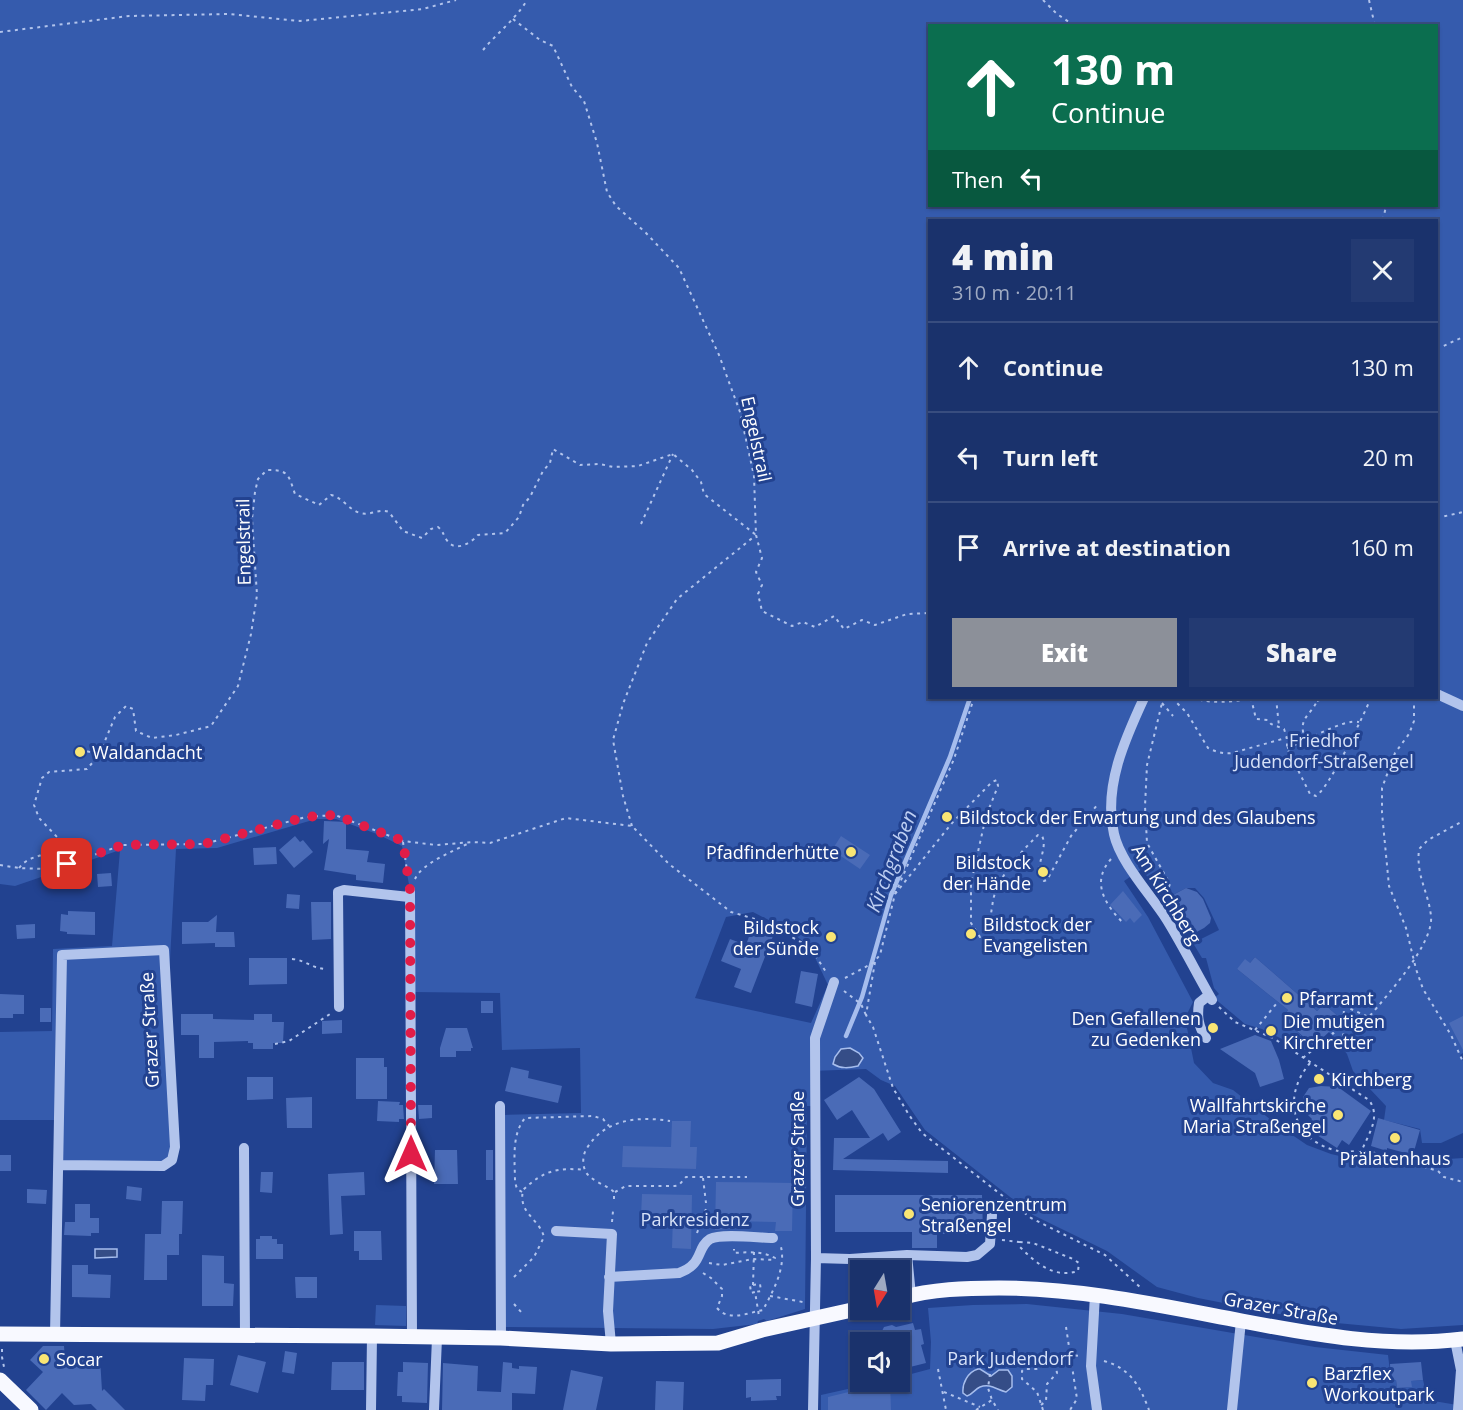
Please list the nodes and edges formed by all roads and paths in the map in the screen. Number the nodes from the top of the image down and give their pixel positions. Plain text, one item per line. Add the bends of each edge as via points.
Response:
1 (456, 0) edge
2 (527, 0) edge
3 (1043, 0) edge
4 (1369, 0) edge
5 (513, 19) junction
6 (1072, 24) edge
7 (1375, 24) edge
8 (0, 32) edge
9 (483, 50) dead end
10 (1463, 337) edge
11 (1438, 349) edge
12 (673, 454) junction
13 (1463, 512) edge
14 (1438, 518) edge
15 (641, 524) dead end
16 (756, 535) junction
17 (928, 613) edge
18 (1438, 694) edge
19 (974, 699) edge
20 (1144, 699) edge
21 (1160, 699) edge
22 (1173, 699) edge
23 (1196, 699) edge
24 (1244, 699) edge
25 (1251, 699) edge
26 (1276, 699) edge
27 (1318, 699) edge
28 (1371, 699) edge
29 (1414, 699) edge
30 (1162, 703) junction
31 (1463, 706) edge
32 (1173, 716) dead end
33 (1360, 722) junction
34 (1279, 726) junction
35 (1287, 738) junction
36 (1305, 740) junction
37 (1287, 748) junction
38 (80, 749) dead end
39 (99, 755) junction
40 (1112, 793) junction
41 (1463, 821) edge
42 (632, 826) junction
43 (403, 841) junction
44 (471, 842) junction
45 (1120, 852) junction
46 (0, 865) edge
47 (19, 868) junction
48 (409, 894) junction
49 (895, 894) junction
50 (1159, 907) junction
51 (1124, 923) dead end
52 (292, 959) dead end
53 (1413, 961) junction
54 (874, 963) junction
55 (339, 969) junction
56 (834, 982) junction
57 (1210, 998) junction
58 (1277, 1003) dead end
59 (339, 1007) joint
60 (866, 1015) junction
61 (1255, 1030) junction
62 (1206, 1038) dead end
63 (275, 1044) dead end
64 (1303, 1058) junction
65 (1463, 1062) edge
66 (1310, 1064) junction
67 (500, 1106) dead end
68 (670, 1121) dead end
69 (609, 1126) junction
70 (244, 1148) dead end
71 (1362, 1150) junction
72 (58, 1165) junction
73 (585, 1170) junction
74 (747, 1176) dead end
75 (703, 1178) junction
76 (1463, 1182) edge
77 (522, 1192) junction
78 (614, 1192) junction
79 (614, 1199) dead end
80 (706, 1203) dead end
81 (992, 1215) dead end
82 (556, 1231) dead end
83 (773, 1238) joint
84 (991, 1240) junction
85 (754, 1241) junction
86 (1019, 1242) junction
87 (754, 1253) junction
88 (907, 1255) junction
89 (816, 1258) junction
90 (753, 1259) junction
91 (907, 1260) edge
92 (694, 1263) junction
93 (609, 1277) junction
94 (511, 1280) dead end
95 (753, 1285) junction
96 (755, 1292) junction
97 (910, 1295) edge
98 (1095, 1295) junction
99 (770, 1296) junction
100 (512, 1301) dead end
101 (1149, 1305) junction
102 (850, 1309) edge
103 (758, 1311) junction
104 (814, 1312) junction
105 (522, 1313) dead end
106 (1241, 1321) junction
107 (1066, 1327) dead end
108 (762, 1330) junction
109 (4, 1334) edge
110 (55, 1335) junction
111 (245, 1336) junction
112 (372, 1336) junction
113 (412, 1337) junction
114 (437, 1338) junction
115 (501, 1338) junction
116 (1459, 1339) edge
117 (611, 1344) junction
118 (1071, 1355) junction
119 (1092, 1359) junction
120 (1056, 1366) junction
121 (938, 1370) dead end
122 (990, 1375) dead end
123 (3, 1376) edge
124 (942, 1391) junction
125 (992, 1400) junction
126 (1041, 1405) junction
127 (980, 1407) junction
128 (31, 1410) edge
129 (371, 1410) edge
130 (434, 1410) edge
131 (813, 1410) edge
132 (946, 1410) edge
133 (976, 1410) edge
134 (998, 1410) edge
135 (1043, 1410) edge
136 (1070, 1410) edge
137 (1097, 1410) edge
138 (1149, 1410) edge
139 (1232, 1410) edge
140 (1458, 1410) edge

1 - 8 path via 423,9 300,21 229,14 129,16
2 - 5 path
3 - 6 path
4 - 7 path
5 - 9 path
5 - 16 path, Engelstrail via 553,46 572,87 584,101 607,192 616,206 679,268 694,299 740,412 754,476
10 - 11 path
12 - 15 path
12 - 16 path via 692,470 704,494
12 - 39 path, Engelstrail via 638,466 613,467 580,465 553,449 550,463 519,517 505,533 478,535 463,546 446,540 438,527 422,538 407,533 385,510 358,512 331,495 319,505 295,494 288,474 267,470 258,479 255,492 252,519 257,595 238,686 211,726 177,735 152,738 136,731 133,709 126,706 115,717
13 - 14 path
16 - 17 path, Engelstrail via 762,558 756,572 762,585 762,611 777,620 792,626 803,622 815,627 834,616 844,629 862,620 875,625 907,614
16 - 42 path via 677,599 647,643 613,740
18 - 31 street
19 - 49 path via 954,759
20 - 40 street, Am Kirchberg via 1119,758
21 - 30 path
22 - 35 path via 1213,751 1232,753
23 - 24 path via 1224,702
25 - 34 path via 1256,719
26 - 34 path
27 - 36 path via 1301,727
28 - 33 path
29 - 53 path via 1409,735 1395,753 1382,788 1389,886 1406,928
30 - 32 path
30 - 50 path via 1147,765 1145,806 1147,843 1170,884
33 - 36 path
33 - 37 path via 1322,793 1316,796 1310,794
34 - 35 path
35 - 37 path
36 - 37 path
38 - 39 path
39 - 47 path via 87,769 49,772 42,778 34,805 39,818 58,838 54,849 25,861
40 - 45 street, Am Kirchberg via 1111,818
40 - 49 path via 1071,836 1047,880 1040,877 1045,841 1042,836 1025,848 995,894 987,931 980,937 971,923 971,883 997,780 952,823
41 - 53 path via 1419,849 1419,873 1432,920 1426,941
42 - 44 path via 566,818 490,843
42 - 56 path via 669,864 731,912 762,921 810,947
43 - 44 path via 436,845
43 - 47 path via 335,815 306,817 204,844 123,845 67,864 44,869
43 - 48 path
44 - 48 path via 417,874
45 - 50 street, Am Kirchberg
45 - 51 path via 1106,866 1101,886 1108,906
46 - 47 path
48 - 55 street via 338,892
48 - 113 street
49 - 54 path via 880,955
50 - 57 street, Am Kirchberg
52 - 55 path via 304,960 314,968
53 - 64 path via 1369,1017 1344,1006 1343,1044 1333,1033
53 - 65 path via 1423,989
54 - 56 path
54 - 60 path
55 - 59 street
56 - 60 path via 860,1003
56 - 89 street, Grazer Straße via 815,1038
57 - 61 path via 1235,1022
57 - 62 street via 1199,1003 1197,1014
58 - 61 path
59 - 63 path via 289,1041
60 - 101 path via 893,1088 922,1133 1031,1218 1105,1255 1150,1296
61 - 64 path
64 - 66 path
66 - 71 path via 1360,1093 1375,1108
66 - 71 path via 1295,1088 1294,1109 1300,1128 1319,1144 1336,1151
67 - 115 street
68 - 69 path via 630,1120
69 - 73 path via 584,1152
69 - 77 path via 593,1116 525,1118 516,1134 515,1182
70 - 111 street
71 - 76 path via 1411,1162
72 - 72 street, Grazer Straße via 62,955 164,950 175,1148 172,1160 164,1166
72 - 110 street, Grazer Straße
73 - 77 path via 547,1172
73 - 78 path
74 - 75 path
75 - 78 path via 684,1177 675,1186 626,1186
75 - 80 path
77 - 94 path via 521,1200 544,1237 534,1257
78 - 79 path
81 - 84 street
82 - 93 street via 612,1234
83 - 85 street
83 - 99 path via 781,1245 783,1256
84 - 86 path
84 - 88 street via 977,1255 967,1257
85 - 87 path
85 - 87 path via 733,1250
85 - 92 street via 717,1237 708,1240
86 - 86 path via 1044,1268 1078,1271 1078,1263 1073,1259 1033,1243
87 - 90 path
87 - 90 path via 775,1258
88 - 89 street
88 - 91 street
89 - 104 street, Grazer Straße
90 - 92 path via 722,1266
90 - 95 path
92 - 93 street via 678,1273
92 - 103 path via 722,1289 717,1308 721,1313 733,1316
93 - 117 street
95 - 96 path via 751,1293
95 - 96 path via 760,1284 761,1291
96 - 103 path
97 - 98 main road, Grazer Straße via 962,1288 1026,1288
98 - 101 main road, Grazer Straße
98 - 119 street
99 - 103 path via 763,1310
99 - 104 path
100 - 105 path
101 - 106 main road, Grazer Straße
102 - 104 main road
103 - 108 path
104 - 108 main road
104 - 131 street, Grazer Straße
106 - 116 main road, Grazer Straße via 1353,1340
106 - 139 street
107 - 118 path
108 - 117 main road via 718,1342
109 - 110 main road
109 - 123 path via 8,1341 3,1347
110 - 111 main road
111 - 112 main road
112 - 113 main road
112 - 129 street
113 - 114 main road
114 - 115 main road
114 - 130 street
115 - 117 main road
116 - 140 street
118 - 119 path
118 - 120 path
118 - 136 path via 1077,1400
119 - 137 street
119 - 138 path via 1116,1364 1128,1372 1140,1386
120 - 126 path via 1057,1373 1047,1384 1046,1401
120 - 126 path via 1022,1371 1022,1379 1036,1392
121 - 124 path
122 - 125 path via 988,1388
123 - 128 main road
124 - 127 path
124 - 132 path
125 - 127 path
125 - 134 path
126 - 135 path
127 - 133 path

